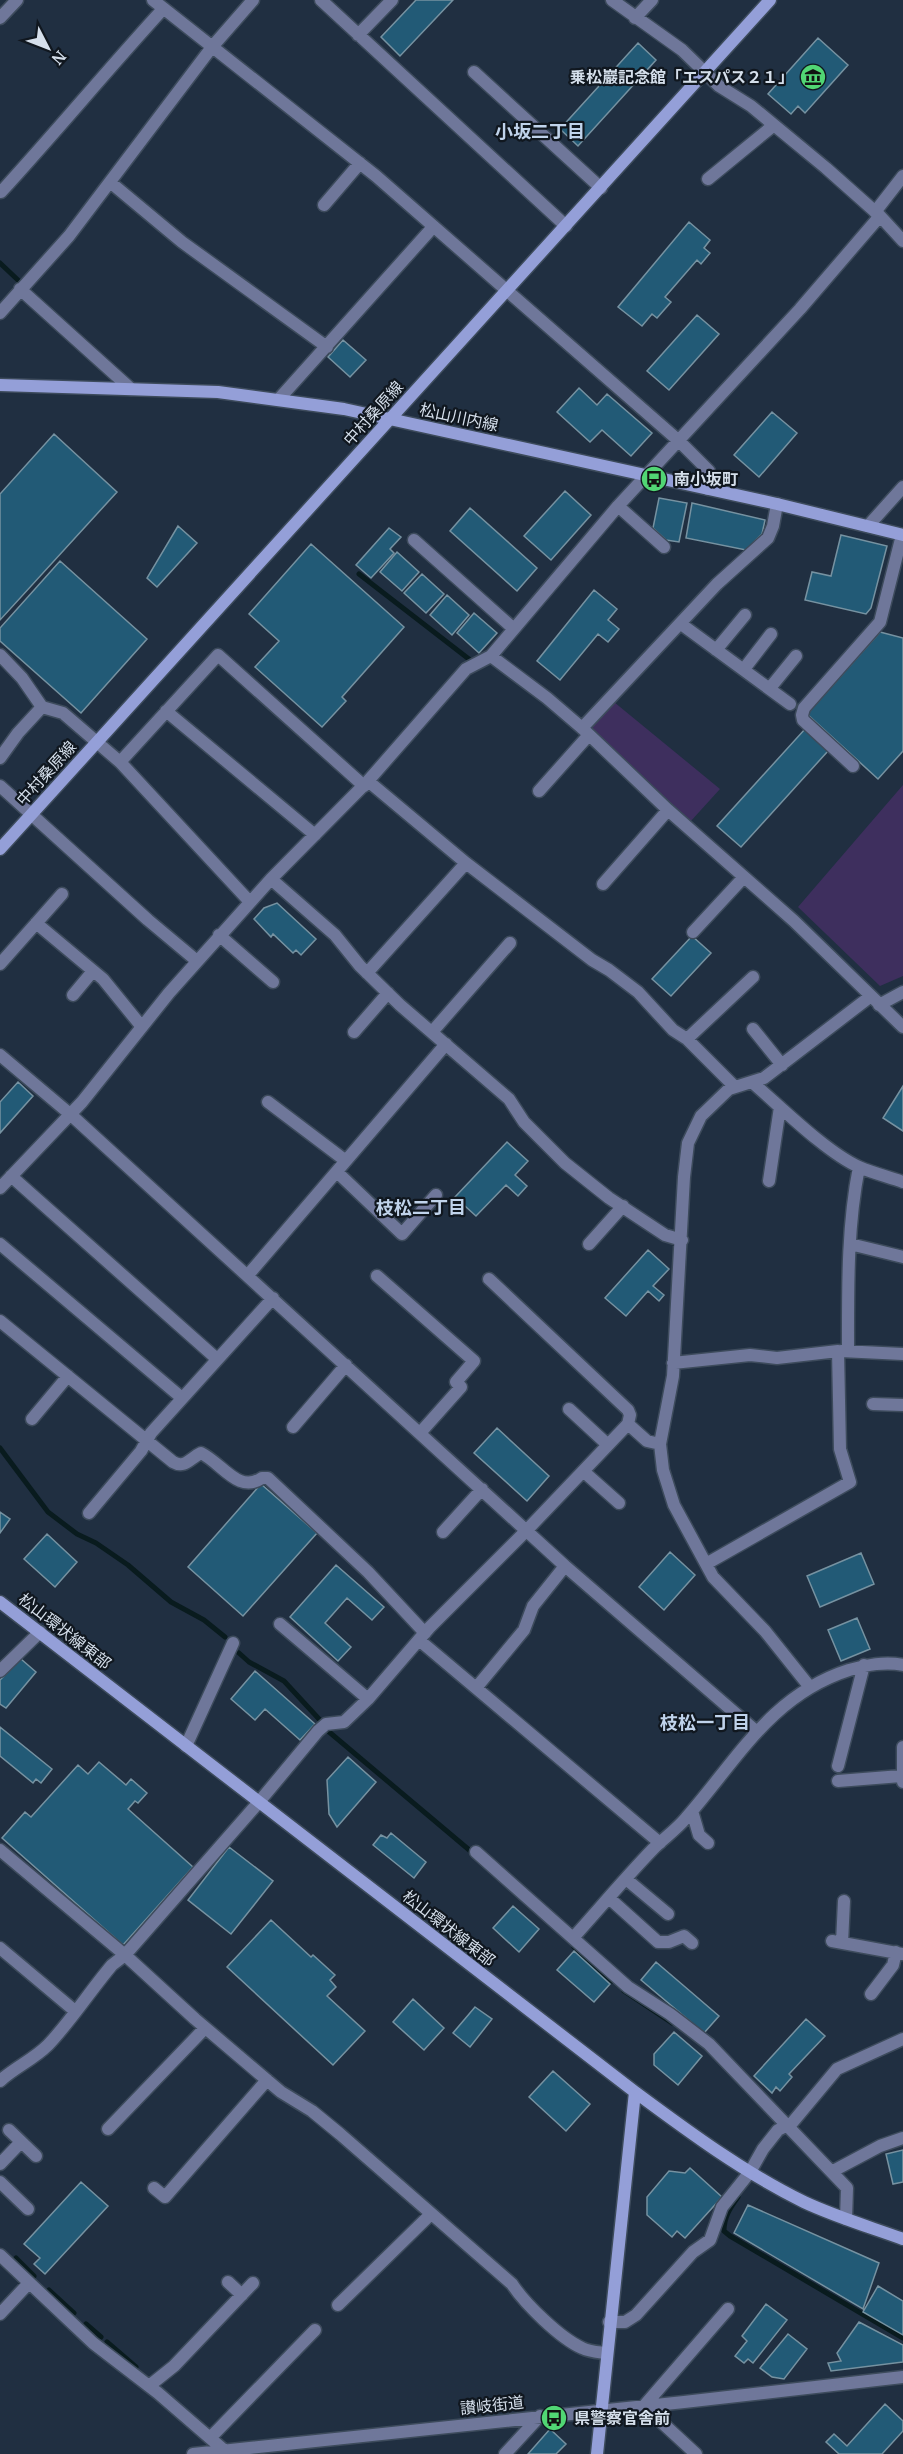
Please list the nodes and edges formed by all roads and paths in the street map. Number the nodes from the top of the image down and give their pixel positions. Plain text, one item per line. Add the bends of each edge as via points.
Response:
1 (17, 0) edge
2 (153, 0) edge
3 (253, 0) edge
4 (321, 0) edge
5 (392, 0) edge
6 (612, 0) edge
7 (652, 0) edge
8 (770, 0) edge
9 (164, 9) junction
10 (0, 18) edge
11 (635, 18) junction
12 (358, 35) junction
13 (212, 47) junction
14 (474, 72) dead end
15 (706, 73) junction
16 (774, 125) junction
17 (360, 163) junction
18 (903, 176) edge
19 (708, 179) dead end
20 (110, 182) junction
21 (601, 188) junction
22 (0, 191) edge
23 (324, 205) dead end
24 (877, 214) junction
25 (566, 226) junction
26 (433, 227) junction
27 (903, 241) edge
28 (20, 290) junction
29 (505, 291) junction
30 (0, 313) edge
31 (327, 347) junction
32 (0, 385) edge
33 (131, 389) junction
34 (279, 399) junction
35 (390, 419) junction
36 (679, 441) junction
37 (647, 475) junction
38 (903, 487) edge
39 (708, 489) junction
40 (777, 504) junction
41 (618, 506) junction
42 (868, 526) junction
43 (903, 535) edge
44 (414, 540) dead end
45 (664, 547) dead end
46 (745, 615) dead end
47 (681, 624) junction
48 (514, 629) junction
49 (771, 634) dead end
50 (716, 650) junction
51 (0, 655) edge
52 (491, 656) junction
53 (796, 656) dead end
54 (744, 669) junction
55 (770, 688) junction
56 (790, 704) dead end
57 (42, 706) junction
58 (166, 711) junction
59 (585, 732) junction
60 (97, 741) junction
61 (0, 758) edge
62 (120, 762) junction
63 (853, 766) dead end
64 (366, 784) junction
65 (0, 786) edge
66 (539, 791) dead end
67 (668, 810) junction
68 (32, 813) junction
69 (315, 835) junction
70 (0, 849) edge
71 (466, 863) junction
72 (744, 877) junction
73 (271, 879) junction
74 (603, 884) dead end
75 (62, 894) dead end
76 (250, 902) junction
77 (36, 923) junction
78 (693, 932) dead end
79 (219, 935) junction
80 (510, 943) dead end
81 (197, 961) junction
82 (0, 964) edge
83 (93, 971) junction
84 (367, 973) junction
85 (753, 977) dead end
86 (273, 982) dead end
87 (903, 992) edge
88 (388, 993) junction
89 (73, 995) dead end
90 (875, 1001) junction
91 (142, 1027) junction
92 (903, 1027) edge
93 (753, 1029) dead end
94 (354, 1032) dead end
95 (432, 1032) junction
96 (687, 1039) junction
97 (446, 1044) junction
98 (0, 1055) edge
99 (782, 1065) junction
100 (753, 1083) junction
101 (735, 1088) junction
102 (268, 1102) dead end
103 (780, 1107) junction
104 (70, 1114) junction
105 (346, 1161) junction
106 (859, 1167) junction
107 (337, 1172) junction
108 (11, 1176) junction
109 (769, 1181) dead end
110 (903, 1182) edge
111 (0, 1188) edge
112 (436, 1195) dead end
113 (623, 1206) junction
114 (682, 1240) junction
115 (0, 1244) edge
116 (589, 1244) dead end
117 (850, 1244) junction
118 (903, 1257) edge
119 (248, 1275) junction
120 (377, 1276) dead end
121 (489, 1279) dead end
122 (273, 1298) junction
123 (0, 1321) edge
124 (843, 1351) junction
125 (903, 1354) edge
126 (217, 1359) junction
127 (673, 1363) junction
128 (346, 1365) junction
129 (68, 1376) junction
130 (182, 1398) junction
131 (873, 1404) dead end
132 (903, 1405) edge
133 (569, 1409) dead end
134 (32, 1419) dead end
135 (628, 1424) junction
136 (293, 1427) dead end
137 (420, 1433) junction
138 (147, 1441) junction
139 (660, 1444) junction
140 (608, 1446) junction
141 (583, 1471) junction
142 (482, 1489) junction
143 (619, 1503) dead end
144 (89, 1514) dead end
145 (527, 1530) junction
146 (443, 1532) dead end
147 (706, 1564) junction
148 (565, 1566) junction
149 (0, 1602) edge
150 (280, 1624) dead end
151 (40, 1632) junction
152 (422, 1637) junction
153 (233, 1643) dead end
154 (864, 1665) junction
155 (903, 1665) edge
156 (0, 1671) edge
157 (809, 1686) junction
158 (476, 1688) junction
159 (368, 1699) junction
160 (757, 1732) junction
161 (186, 1746) junction
162 (903, 1747) edge
163 (838, 1766) dead end
164 (902, 1779) edge
165 (838, 1781) dead end
166 (259, 1802) junction
167 (692, 1811) junction
168 (708, 1843) dead end
169 (660, 1844) junction
170 (0, 1850) edge
171 (476, 1852) dead end
172 (626, 1879) junction
173 (609, 1898) junction
174 (844, 1901) dead end
175 (668, 1914) dead end
176 (573, 1938) junction
177 (692, 1942) dead end
178 (0, 1948) edge
179 (899, 1953) edge
180 (125, 1955) junction
181 (871, 1994) dead end
182 (75, 2011) junction
183 (205, 2028) junction
184 (903, 2039) edge
185 (267, 2080) junction
186 (0, 2081) edge
187 (635, 2092) junction
188 (786, 2126) junction
189 (108, 2129) dead end
190 (9, 2130) dead end
191 (903, 2138) edge
192 (21, 2142) junction
193 (36, 2156) dead end
194 (0, 2164) edge
195 (833, 2171) junction
196 (750, 2172) junction
197 (0, 2182) edge
198 (154, 2188) dead end
199 (28, 2210) dead end
200 (431, 2214) junction
201 (846, 2219) junction
202 (903, 2239) edge
203 (0, 2255) edge
204 (228, 2282) dead end
205 (29, 2283) junction
206 (253, 2283) dead end
207 (242, 2295) junction
208 (338, 2305) dead end
209 (728, 2309) dead end
210 (0, 2314) edge
211 (609, 2322) junction
212 (315, 2330) dead end
213 (606, 2353) junction
214 (903, 2377) edge
215 (149, 2386) junction
216 (644, 2406) junction
217 (602, 2409) junction
218 (540, 2416) junction
219 (210, 2438) junction
220 (225, 2451) junction
221 (193, 2454) edge
222 (505, 2454) edge
223 (597, 2454) edge
224 (696, 2454) edge

1 - 10 street
2 - 9 street
3 - 13 street
4 - 12 street
5 - 12 street
6 - 11 street
7 - 11 street
8 - 15 street, 中村桑原線
9 - 13 street
9 - 22 street
11 - 15 street via 682,50
12 - 25 street
13 - 17 street
13 - 20 street
14 - 21 street
15 - 16 street via 718,86
15 - 21 street, 中村桑原線
16 - 19 street
16 - 24 street
17 - 23 street
17 - 26 street
18 - 24 street
20 - 28 street via 69,236
20 - 31 street via 182,242
21 - 25 street, 中村桑原線
24 - 27 street
24 - 36 street via 800,309
25 - 29 street, 中村桑原線
26 - 29 street
26 - 31 street
28 - 30 street
28 - 33 street
29 - 35 street, 中村桑原線
29 - 36 street
31 - 34 street
32 - 33 street, 松山川内線
33 - 34 street, 松山川内線
34 - 35 street, 松山川内線
35 - 37 street, 松山川内線
35 - 60 street, 中村桑原線
36 - 37 street
36 - 39 street via 708,471
37 - 39 street, 松山川内線
37 - 41 street
38 - 42 street
39 - 40 street, 松山川内線
40 - 42 street, 松山川内線
40 - 47 street via 768,538 717,584
41 - 45 street
41 - 48 street
42 - 43 street, 松山川内線
43 - 63 street via 880,622 804,708 802,716
44 - 48 street
46 - 50 street
47 - 50 street
47 - 59 street via 623,687 609,696
48 - 52 street
49 - 54 street
50 - 54 street
51 - 57 street
52 - 59 street
52 - 64 street via 466,669
53 - 55 street
54 - 55 street
55 - 56 street
57 - 60 street via 63,713
57 - 61 street
58 - 62 street
58 - 64 street via 218,655
58 - 69 street
59 - 66 street
59 - 67 street
60 - 62 street
60 - 68 street, 中村桑原線
62 - 76 street
64 - 69 street
64 - 71 street
65 - 68 street
67 - 72 street
67 - 74 street
68 - 70 street, 中村桑原線
68 - 81 street
69 - 73 street
71 - 84 street
71 - 96 street via 638,992 673,1030
72 - 78 street
72 - 90 street
73 - 76 street
73 - 84 street via 335,935
75 - 77 street
76 - 79 street
77 - 82 street
77 - 83 street
79 - 81 street
79 - 86 street
80 - 95 street
81 - 91 street
83 - 89 street
83 - 91 street
84 - 88 street
85 - 96 street
87 - 90 street
88 - 94 street
88 - 95 street
90 - 92 street
90 - 99 street
91 - 104 street
93 - 99 street
95 - 97 street
96 - 101 street
97 - 105 street
97 - 113 street via 509,1099 524,1122 565,1163
98 - 104 street
99 - 100 street
100 - 101 street
100 - 103 street
101 - 114 street via 729,1089 701,1116 688,1143
102 - 105 street
103 - 106 street
103 - 109 street
104 - 108 street
104 - 119 street
105 - 107 street
106 - 110 street
106 - 117 street
107 - 112 street via 402,1234
107 - 119 street
108 - 111 street
108 - 126 street
113 - 114 street via 665,1235
113 - 116 street
114 - 127 street
115 - 130 street
117 - 118 street
117 - 124 street
119 - 122 street
120 - 137 street via 474,1361 456,1382 461,1387
121 - 135 street via 628,1410
122 - 126 street
122 - 128 street
123 - 129 street
124 - 125 street
124 - 127 street
124 - 147 street via 840,1449 850,1482
126 - 130 street
127 - 139 street
128 - 136 street
128 - 137 street
129 - 134 street
129 - 138 street
130 - 138 street
131 - 132 street
133 - 140 street
135 - 139 street via 647,1441
135 - 140 street
137 - 142 street
138 - 144 street
138 - 152 street via 179,1465 201,1453 247,1484 268,1478 368,1572
139 - 147 street via 674,1505
140 - 141 street
141 - 143 street
141 - 145 street
142 - 145 street
142 - 146 street
145 - 148 street
145 - 152 street
147 - 157 street via 713,1577 765,1631
148 - 158 street via 533,1606 524,1630
148 - 160 street
149 - 151 street, 松山環状線東部
150 - 159 street
151 - 156 street
151 - 161 street, 松山環状線東部
152 - 158 street
152 - 159 street
153 - 161 street
154 - 155 street
154 - 157 street
154 - 163 street
157 - 160 street via 783,1704
158 - 169 street
159 - 166 street via 344,1722 326,1724 318,1731
160 - 167 street
161 - 166 street, 松山環状線東部
162 - 164 street
164 - 165 street
166 - 180 street
166 - 187 street, 松山環状線東部
167 - 168 street via 699,1835
167 - 169 street
169 - 172 street
170 - 180 street
171 - 176 street
172 - 173 street
172 - 175 street
173 - 176 street
173 - 177 street via 658,1942 684,1936
174 - 179 street via 837,1942
176 - 188 street via 628,1987 709,2044
178 - 182 street
179 - 181 street
180 - 182 street via 112,1965
180 - 183 street
182 - 186 street via 47,2046
183 - 185 street
183 - 189 street
184 - 188 street via 837,2069
185 - 198 street via 165,2198
185 - 200 street via 312,2111
187 - 196 street, 松山環状線東部
187 - 211 street
188 - 195 street
188 - 196 street via 763,2149
190 - 192 street
191 - 195 street
192 - 193 street
192 - 194 street
195 - 201 street via 847,2188
196 - 201 street, 松山環状線東部
196 - 211 street via 722,2207 710,2240 693,2252 636,2314 625,2322
197 - 199 street
200 - 208 street
200 - 213 street via 574,2343
201 - 202 street, 松山環状線東部
203 - 205 street
204 - 207 street
205 - 210 street
205 - 215 street via 93,2343
206 - 207 street
207 - 215 street via 174,2367
209 - 216 street
211 - 213 street
212 - 219 street
213 - 217 street
214 - 216 street, 讃岐街道
215 - 219 street
216 - 217 street, 讃岐街道
216 - 224 street
217 - 218 street, 讃岐街道
217 - 223 street
218 - 220 street, 讃岐街道
218 - 222 street
219 - 220 street
220 - 221 street, 讃岐街道

